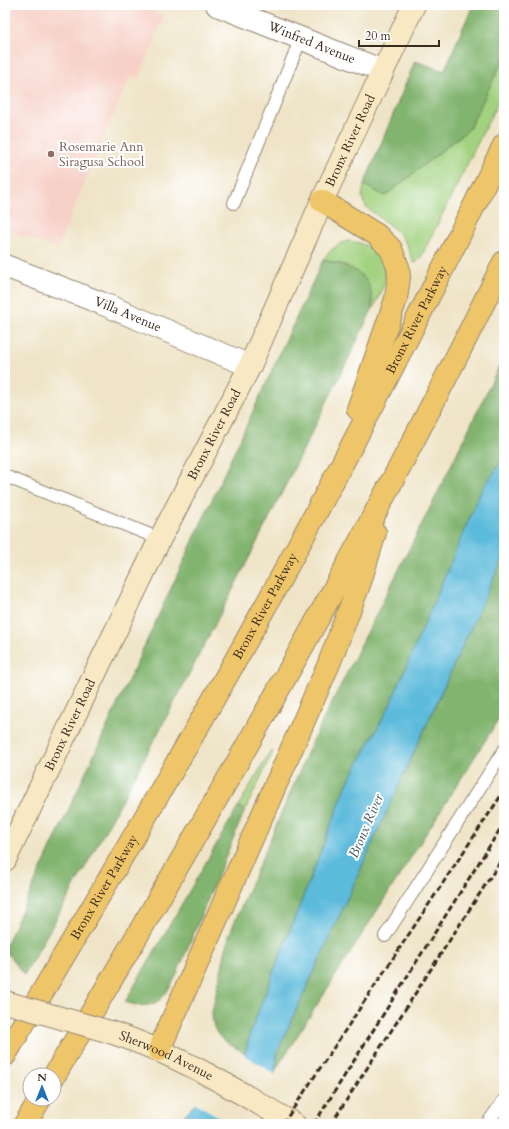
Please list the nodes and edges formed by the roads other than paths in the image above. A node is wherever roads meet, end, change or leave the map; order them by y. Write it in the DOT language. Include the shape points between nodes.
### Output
graph roads {
  1 [pos="217,5"];
  2 [pos="414,5"];
  3 [pos="301,38"];
  4 [pos="383,71"];
  5 [pos="504,145"];
  6 [pos="322,201"];
  7 [pos="234,203"];
  8 [pos="504,262"];
  9 [pos="5,266"];
  10 [pos="250,366"];
  11 [pos="5,476"];
  12 [pos="334,478"];
  13 [pos="390,484"];
  14 [pos="160,539"];
  15 [pos="504,750"];
  16 [pos="5,860"];
  17 [pos="385,936"];
  18 [pos="5,1002"];
  19 [pos="159,1050"];
  20 [pos="5,1055"];
  21 [pos="59,1067"];
  22 [pos="504,1100"];
  23 [pos="35,1107"];
  24 [pos="25,1124"];
  25 [pos="294,1124"];
  26 [pos="487,1124"];
  1 -- 3 [label="street, Winfred Avenue"];
  2 -- 4 [label="street, Bronx River Road"];
  3 -- 4 [label="street, Winfred Avenue"];
  3 -- 7 [label="lane"];
  4 -- 6 [label="street, Bronx River Road"];
  5 -- 12 [label="highway, Bronx River Parkway"];
  6 -- 10 [label="street, Bronx River Road"];
  6 -- 12 [label="highway" via="368,228 385,242 396,258 399,277 396,300"];
  8 -- 13 [label="highway"];
  9 -- 10 [label="street, Villa Avenue" via="101,303"];
  10 -- 14 [label="street, Bronx River Road"];
  11 -- 14 [label="lane"];
  12 -- 20 [label="highway, Bronx River Parkway" via="188,743"];
  13 -- 19 [label="highway" via="360,582 328,666"];
  13 -- 21 [label="highway" via="245,751"];
  14 -- 16 [label="street, Bronx River Road"];
  15 -- 17 [label="lane"];
  18 -- 19 [label="street, Sherwood Avenue, bridge" via="110,1032"];
  19 -- 25 [label="street, Sherwood Avenue" via="204,1072"];
  22 -- 26 [label="lane"];
  23 -- 24 [label="highway"];
}
